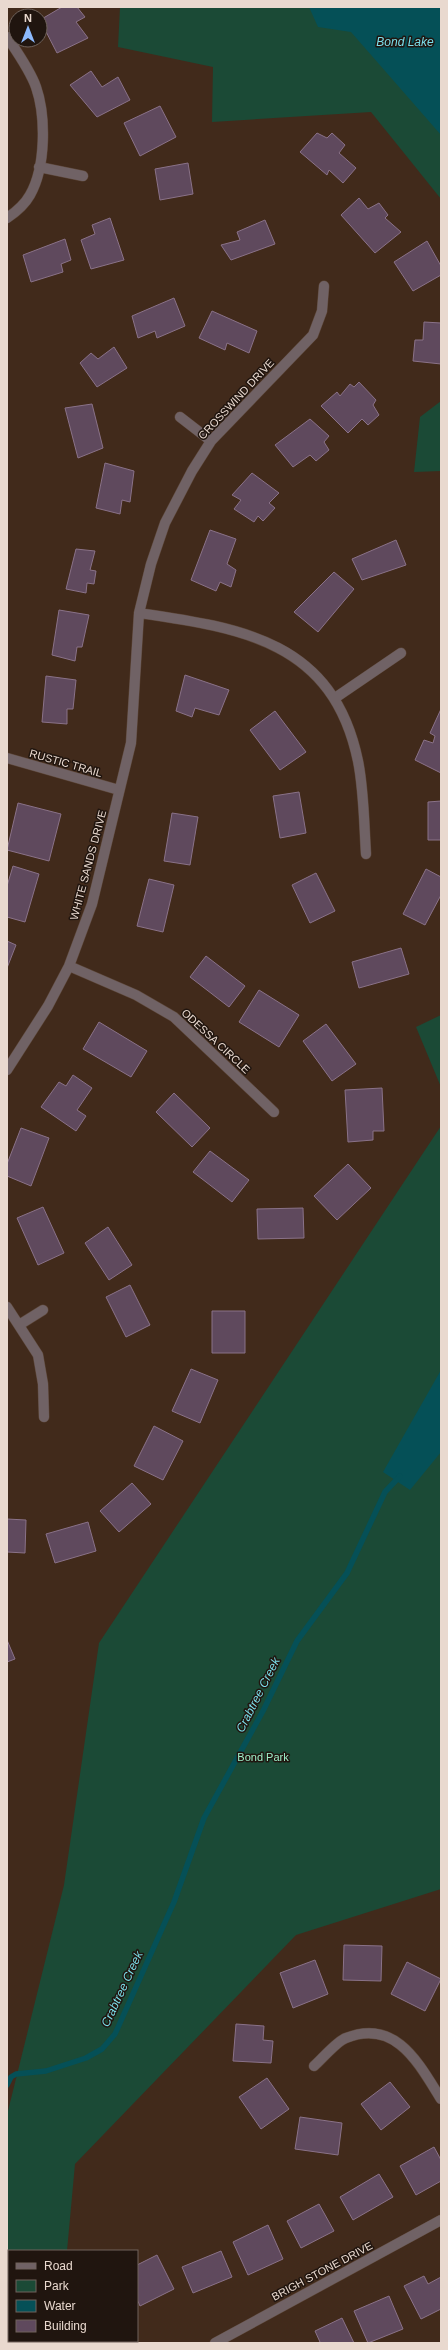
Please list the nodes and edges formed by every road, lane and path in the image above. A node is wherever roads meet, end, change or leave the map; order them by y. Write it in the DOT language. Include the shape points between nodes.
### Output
graph roads {
  1 [pos="7,37"];
  2 [pos="39,167"];
  3 [pos="83,176"];
  4 [pos="7,218"];
  5 [pos="324,286"];
  6 [pos="180,417"];
  7 [pos="211,441"];
  8 [pos="139,613"];
  9 [pos="401,653"];
  10 [pos="335,698"];
  11 [pos="7,758"];
  12 [pos="119,790"];
  13 [pos="366,854"];
  14 [pos="69,966"];
  15 [pos="7,1070"];
  16 [pos="274,1112"];
  17 [pos="7,1307"];
  18 [pos="43,1310"];
  19 [pos="19,1325"];
  20 [pos="44,1417"];
  21 [pos="314,2066"];
  22 [pos="441,2099"];
  23 [pos="441,2220"];
  24 [pos="215,2343"];
  1 -- 2 [label="street" via="36,86 44,135"];
  2 -- 3 [label="street"];
  2 -- 4 [label="street" via="31,194 18,210"];
  5 -- 7 [label="street, CROSSWIND DRIVE" via="322,311 313,335"];
  6 -- 7 [label="street"];
  7 -- 8 [label="street, CROSSWIND DRIVE" via="165,523 151,564"];
  8 -- 10 [label="street" via="197,622 257,637 299,662"];
  8 -- 12 [label="street, CROSSWIND DRIVE" via="131,743"];
  9 -- 10 [label="street"];
  10 -- 13 [label="street" via="349,729 358,760"];
  11 -- 12 [label="street, RUSTIC TRAIL"];
  12 -- 14 [label="street, WHITE SANDS DRIVE" via="92,904"];
  14 -- 15 [label="street, WHITE SANDS DRIVE" via="48,1006"];
  14 -- 16 [label="street, ODESSA CIRCLE" via="136,995 174,1017"];
  17 -- 19 [label="street"];
  18 -- 19 [label="street"];
  19 -- 20 [label="street" via="38,1355 43,1384"];
  21 -- 22 [label="street" via="345,2038 371,2033 381,2034 403,2045 415,2057"];
  23 -- 24 [label="street, BRIGH STONE DRIVE"];
}
